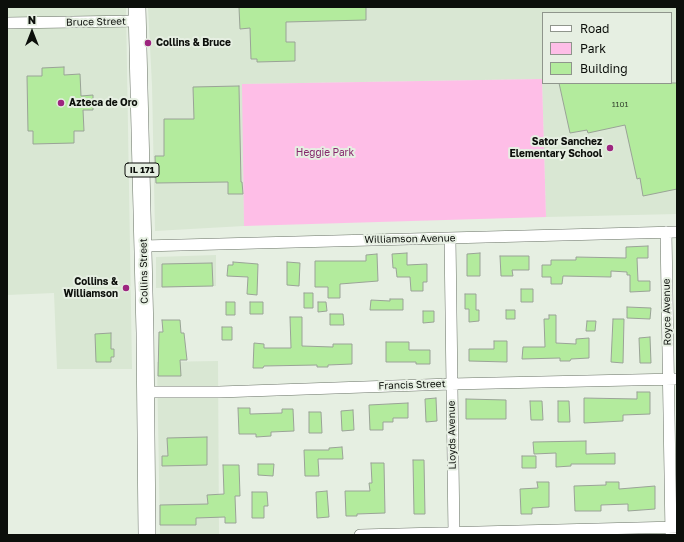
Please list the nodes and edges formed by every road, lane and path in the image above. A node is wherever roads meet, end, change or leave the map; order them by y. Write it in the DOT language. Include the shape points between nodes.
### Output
graph roads {
  1 [pos="137,14"];
  2 [pos="7,23"];
  3 [pos="666,232"];
  4 [pos="677,232"];
  5 [pos="450,238"];
  6 [pos="143,246"];
  7 [pos="673,379"];
  8 [pos="451,384"];
  9 [pos="146,392"];
  10 [pos="673,529"];
  11 [pos="454,533"];
  12 [pos="148,535"];
  13 [pos="360,535"];
  1 -- 2 [label="street, Bruce Street"];
  1 -- 6 [label="main road, Collins Street / IL 171"];
  3 -- 4 [label="street, Williamson Avenue"];
  3 -- 5 [label="street, Williamson Avenue"];
  3 -- 7 [label="street, Royce Avenue"];
  5 -- 6 [label="street, Williamson Avenue"];
  5 -- 8 [label="street, Lloyds Avenue"];
  6 -- 9 [label="main road, Collins Street / IL 171"];
  7 -- 8 [label="street, Francis Street"];
  7 -- 10 [label="street, Royce Avenue"];
  8 -- 9 [label="street, Francis Street"];
  8 -- 11 [label="street, Lloyds Avenue"];
  9 -- 12 [label="main road, Collins Street / IL 171"];
  10 -- 11 [label="street"];
  11 -- 13 [label="street"];
}
